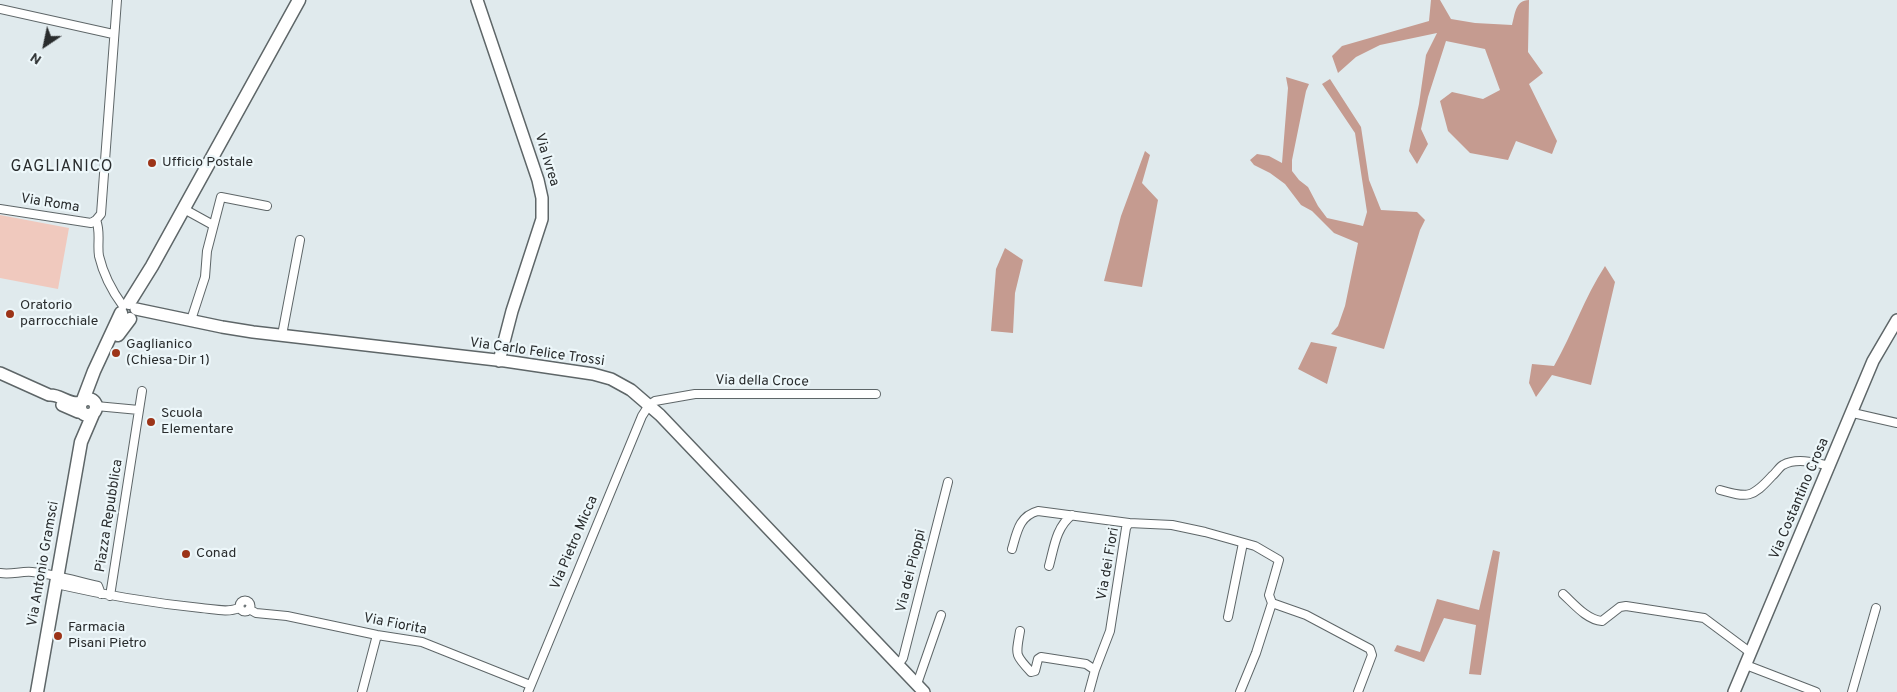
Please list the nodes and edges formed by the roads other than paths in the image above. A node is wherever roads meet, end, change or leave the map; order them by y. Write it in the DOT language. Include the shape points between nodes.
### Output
graph roads {
  1 [pos="117,0"];
  2 [pos="300,0"];
  3 [pos="477,0"];
  4 [pos="0,9"];
  5 [pos="113,34"];
  6 [pos="267,206"];
  7 [pos="0,209"];
  8 [pos="184,209"];
  9 [pos="96,220"];
  10 [pos="213,225"];
  11 [pos="300,240"];
  12 [pos="129,309"];
  13 [pos="191,320"];
  14 [pos="1897,320"];
  15 [pos="282,335"];
  16 [pos="499,361"];
  17 [pos="0,373"];
  18 [pos="142,391"];
  19 [pos="876,394"];
  20 [pos="649,404"];
  21 [pos="87,407"];
  22 [pos="139,410"];
  23 [pos="1853,413"];
  24 [pos="1897,423"];
  25 [pos="1830,466"];
  26 [pos="948,482"];
  27 [pos="1720,490"];
  28 [pos="1072,515"];
  29 [pos="1129,523"];
  30 [pos="1243,543"];
  31 [pos="1012,549"];
  32 [pos="1049,566"];
  33 [pos="0,573"];
  34 [pos="57,580"];
  35 [pos="1563,594"];
  36 [pos="110,596"];
  37 [pos="1272,602"];
  38 [pos="1876,608"];
  39 [pos="940,615"];
  40 [pos="1228,617"];
  41 [pos="1020,631"];
  42 [pos="377,635"];
  43 [pos="1751,652"];
  44 [pos="898,665"];
  45 [pos="1746,665"];
  46 [pos="1095,670"];
  47 [pos="920,688"];
  48 [pos="529,689"];
  49 [pos="37,692"];
  50 [pos="362,692"];
  51 [pos="1089,692"];
  52 [pos="1240,692"];
  53 [pos="1358,692"];
  54 [pos="1734,692"];
  55 [pos="1813,692"];
  56 [pos="1852,692"];
  1 -- 5 [label="street"];
  2 -- 8 [label="main road, Via Antonio Gramsci"];
  3 -- 16 [label="street, Via Ivrea" via="542,198 542,219"];
  4 -- 5 [label="street"];
  5 -- 9 [label="street" via="101,214"];
  6 -- 10 [label="street" via="221,196"];
  7 -- 9 [label="street, Via Roma" via="91,222"];
  8 -- 10 [label="street"];
  8 -- 12 [label="main road, Via Antonio Gramsci"];
  9 -- 12 [label="street" via="99,255 113,292"];
  10 -- 13 [label="street" via="205,277"];
  11 -- 15 [label="street"];
  12 -- 13 [label="street, Via Carlo Felice Trossi"];
  12 -- 21 [label="main road, Via Antonio Gramsci" via="94,371"];
  13 -- 15 [label="street, Via Carlo Felice Trossi"];
  14 -- 23 [label="street, Via Costantino Crosa" via="1874,361"];
  15 -- 16 [label="street, Via Carlo Felice Trossi"];
  16 -- 20 [label="street, Via Carlo Felice Trossi" via="611,379"];
  17 -- 21 [label="street" via="78,412"];
  18 -- 22 [label="street, Piazza Repubblica"];
  19 -- 20 [label="street, Via della Croce" via="695,394"];
  20 -- 44 [label="street, Via Carlo Felice Trossi"];
  20 -- 48 [label="street, Via Pietro Micca"];
  21 -- 22 [label="street"];
  21 -- 34 [label="main road, Via Antonio Gramsci"];
  22 -- 36 [label="street, Piazza Repubblica"];
  23 -- 24 [label="street"];
  23 -- 25 [label="street, Via Costantino Crosa"];
  25 -- 27 [label="street" via="1792,462 1783,465 1751,494 1743,496"];
  25 -- 43 [label="street, Via Costantino Crosa"];
  26 -- 44 [label="street, Via dei Pioppi" via="903,658"];
  28 -- 29 [label="street"];
  28 -- 31 [label="street" via="1038,511 1028,514 1021,520"];
  28 -- 32 [label="street" via="1061,526"];
  29 -- 30 [label="street, Via dei Fiori" via="1172,525"];
  29 -- 46 [label="street, Via dei Fiori" via="1110,631"];
  30 -- 37 [label="street, Via dei Fiori" via="1279,560 1269,595"];
  30 -- 40 [label="street"];
  33 -- 34 [label="street" via="29,572"];
  34 -- 36 [label="street"];
  34 -- 49 [label="main road, Via Antonio Gramsci"];
  35 -- 43 [label="street" via="1597,621 1626,606 1704,618"];
  36 -- 42 [label="street, Via Fiorita" via="224,610 239,608 245,600 250,603 249,609 256,613 288,616"];
  37 -- 52 [label="street"];
  37 -- 53 [label="street" via="1306,615 1370,648 1372,655"];
  38 -- 56 [label="street"];
  39 -- 47 [label="street"];
  41 -- 46 [label="street" via="1016,654 1031,672 1036,671 1041,657 1086,664"];
  42 -- 48 [label="street, Via Fiorita" via="429,644"];
  42 -- 50 [label="street"];
  43 -- 45 [label="street, Via Costantino Crosa"];
  44 -- 47 [label="street, Via Carlo Felice Trossi"];
  45 -- 54 [label="street, Via Costantino Crosa"];
  45 -- 55 [label="street"];
  46 -- 51 [label="street, Via dei Fiori"];
}
